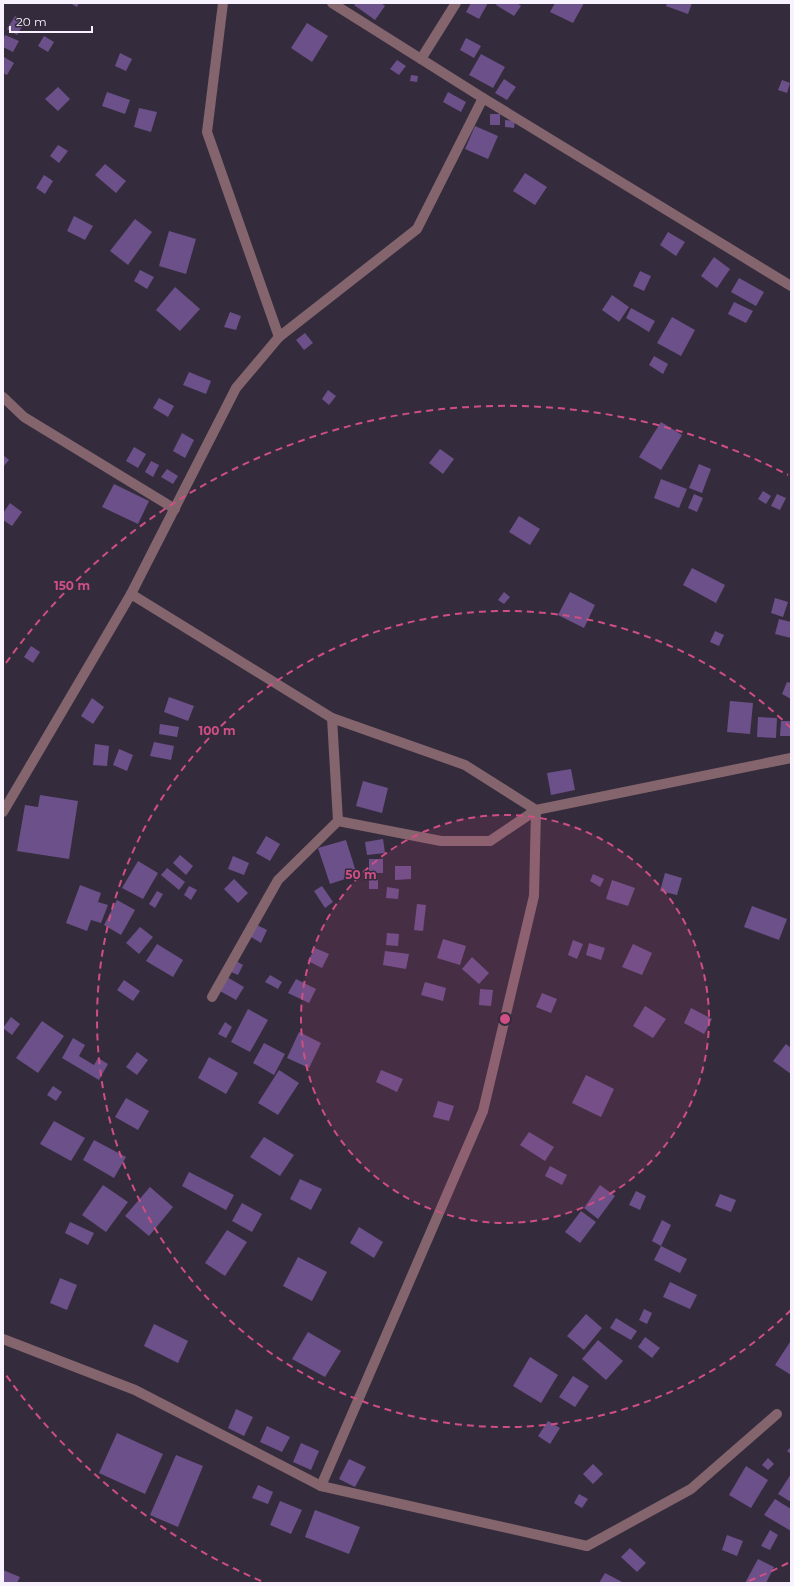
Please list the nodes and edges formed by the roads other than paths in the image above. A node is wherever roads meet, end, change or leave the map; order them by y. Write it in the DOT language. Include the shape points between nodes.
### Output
graph roads {
  1 [pos="223,3"];
  2 [pos="332,3"];
  3 [pos="456,3"];
  4 [pos="421,59"];
  5 [pos="483,98"];
  6 [pos="791,286"];
  7 [pos="279,337"];
  8 [pos="3,397"];
  9 [pos="175,509"];
  10 [pos="131,594"];
  11 [pos="332,718"];
  12 [pos="791,758"];
  13 [pos="536,810"];
  14 [pos="3,812"];
  15 [pos="338,821"];
  16 [pos="212,997"];
  17 [pos="3,1338"];
  18 [pos="777,1414"];
  19 [pos="321,1486"];
  1 -- 7 [label="street" via="207,132"];
  2 -- 4 [label="street"];
  3 -- 4 [label="street"];
  4 -- 5 [label="street"];
  5 -- 6 [label="street"];
  5 -- 7 [label="street" via="417,229"];
  7 -- 9 [label="street" via="236,388"];
  8 -- 9 [label="street" via="24,417"];
  9 -- 10 [label="street"];
  10 -- 11 [label="street"];
  10 -- 14 [label="street"];
  11 -- 13 [label="street" via="465,766"];
  11 -- 15 [label="street"];
  12 -- 13 [label="street"];
  13 -- 15 [label="street" via="490,841 442,841"];
  13 -- 19 [label="street" via="534,896 484,1111"];
  15 -- 16 [label="street" via="278,880"];
  17 -- 19 [label="street" via="135,1390"];
  18 -- 19 [label="street" via="691,1489 587,1546"];
}
